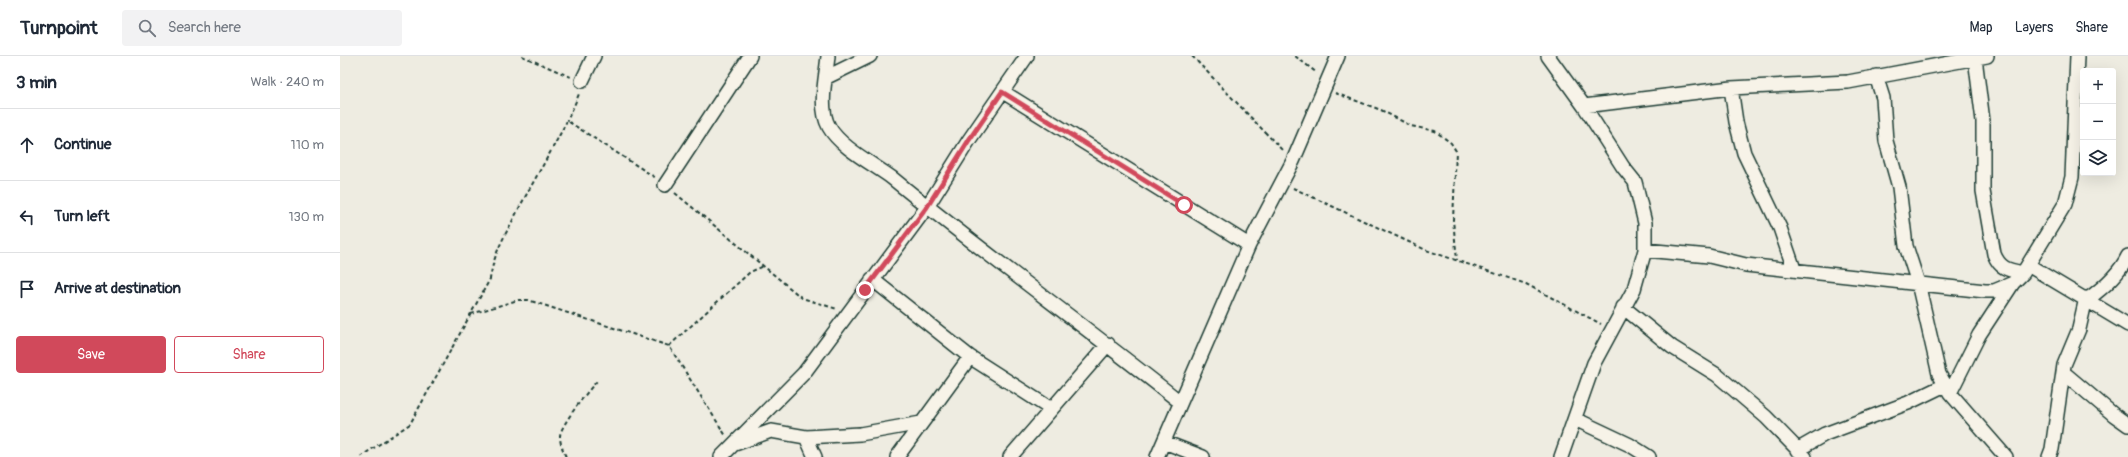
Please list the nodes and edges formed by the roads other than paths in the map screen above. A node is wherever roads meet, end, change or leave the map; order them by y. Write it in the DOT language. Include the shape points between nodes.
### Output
graph roads {
  1 [pos="594,56"];
  2 [pos="750,56"];
  3 [pos="828,56"];
  4 [pos="870,56"];
  5 [pos="1027,56"];
  6 [pos="1338,56"];
  7 [pos="1548,56"];
  8 [pos="2077,56"];
  9 [pos="1981,57"];
  10 [pos="1876,76"];
  11 [pos="827,77"];
  12 [pos="582,81"];
  13 [pos="1731,88"];
  14 [pos="1002,92"];
  15 [pos="1584,106"];
  16 [pos="666,184"];
  17 [pos="927,207"];
  18 [pos="1249,245"];
  19 [pos="1645,250"];
  20 [pos="2128,256"];
  21 [pos="1794,269"];
  22 [pos="2026,269"];
  23 [pos="872,279"];
  24 [pos="1918,283"];
  25 [pos="2013,283"];
  26 [pos="2087,299"];
  27 [pos="1623,307"];
  28 [pos="2128,324"];
  29 [pos="1108,344"];
  30 [pos="970,357"];
  31 [pos="2063,372"];
  32 [pos="1947,389"];
  33 [pos="1180,402"];
  34 [pos="1051,409"];
  35 [pos="1575,419"];
  36 [pos="922,422"];
  37 [pos="2128,425"];
  38 [pos="806,437"];
  39 [pos="1164,442"];
  40 [pos="732,445"];
  41 [pos="1801,453"];
  42 [pos="721,457"];
  43 [pos="815,457"];
  44 [pos="897,457"];
  45 [pos="1010,457"];
  46 [pos="1157,457"];
  47 [pos="1203,457"];
  48 [pos="1561,457"];
  49 [pos="1649,457"];
  50 [pos="2006,457"];
  51 [pos="2049,457"];
  1 -- 12 [label="street"];
  2 -- 16 [label="street"];
  3 -- 11 [label="street"];
  4 -- 11 [label="street"];
  5 -- 14 [label="street"];
  6 -- 18 [label="street" via="1293,161"];
  7 -- 15 [label="street"];
  8 -- 22 [label="street" via="2072,177 2064,204"];
  9 -- 10 [label="street"];
  9 -- 22 [label="street" via="1983,191 1994,254 1998,264 2009,270"];
  10 -- 13 [label="street" via="1848,82"];
  10 -- 24 [label="street" via="1883,98 1886,141 1899,187 1906,246"];
  11 -- 17 [label="street" via="823,114 830,128 846,146 876,166"];
  13 -- 15 [label="street"];
  13 -- 21 [label="street" via="1744,153 1780,228"];
  14 -- 17 [label="street"];
  14 -- 18 [label="street"];
  15 -- 19 [label="street" via="1623,168 1635,182 1645,222"];
  17 -- 23 [label="street"];
  17 -- 29 [label="street"];
  18 -- 33 [label="street"];
  19 -- 21 [label="street" via="1709,256 1746,265"];
  19 -- 27 [label="street" via="1634,289"];
  20 -- 26 [label="street" via="2103,288"];
  21 -- 24 [label="street"];
  22 -- 25 [label="street"];
  22 -- 26 [label="street"];
  23 -- 30 [label="street"];
  23 -- 40 [label="street" via="850,313 804,373"];
  24 -- 25 [label="street" via="1994,291"];
  24 -- 32 [label="street" via="1939,374"];
  25 -- 32 [label="street"];
  26 -- 28 [label="street"];
  26 -- 31 [label="street"];
  27 -- 35 [label="street" via="1594,363"];
  27 -- 41 [label="street" via="1672,347 1717,375 1766,417"];
  29 -- 33 [label="street"];
  29 -- 34 [label="street"];
  30 -- 34 [label="street"];
  30 -- 36 [label="street"];
  31 -- 37 [label="street"];
  31 -- 51 [label="street"];
  32 -- 41 [label="street" via="1825,434"];
  32 -- 50 [label="street"];
  33 -- 39 [label="street"];
  34 -- 45 [label="street"];
  35 -- 48 [label="street"];
  35 -- 49 [label="street"];
  36 -- 38 [label="street" via="860,434"];
  36 -- 44 [label="street"];
  38 -- 40 [label="street" via="771,431"];
  38 -- 43 [label="street"];
  39 -- 46 [label="street"];
  39 -- 47 [label="street"];
  40 -- 42 [label="street"];
}
